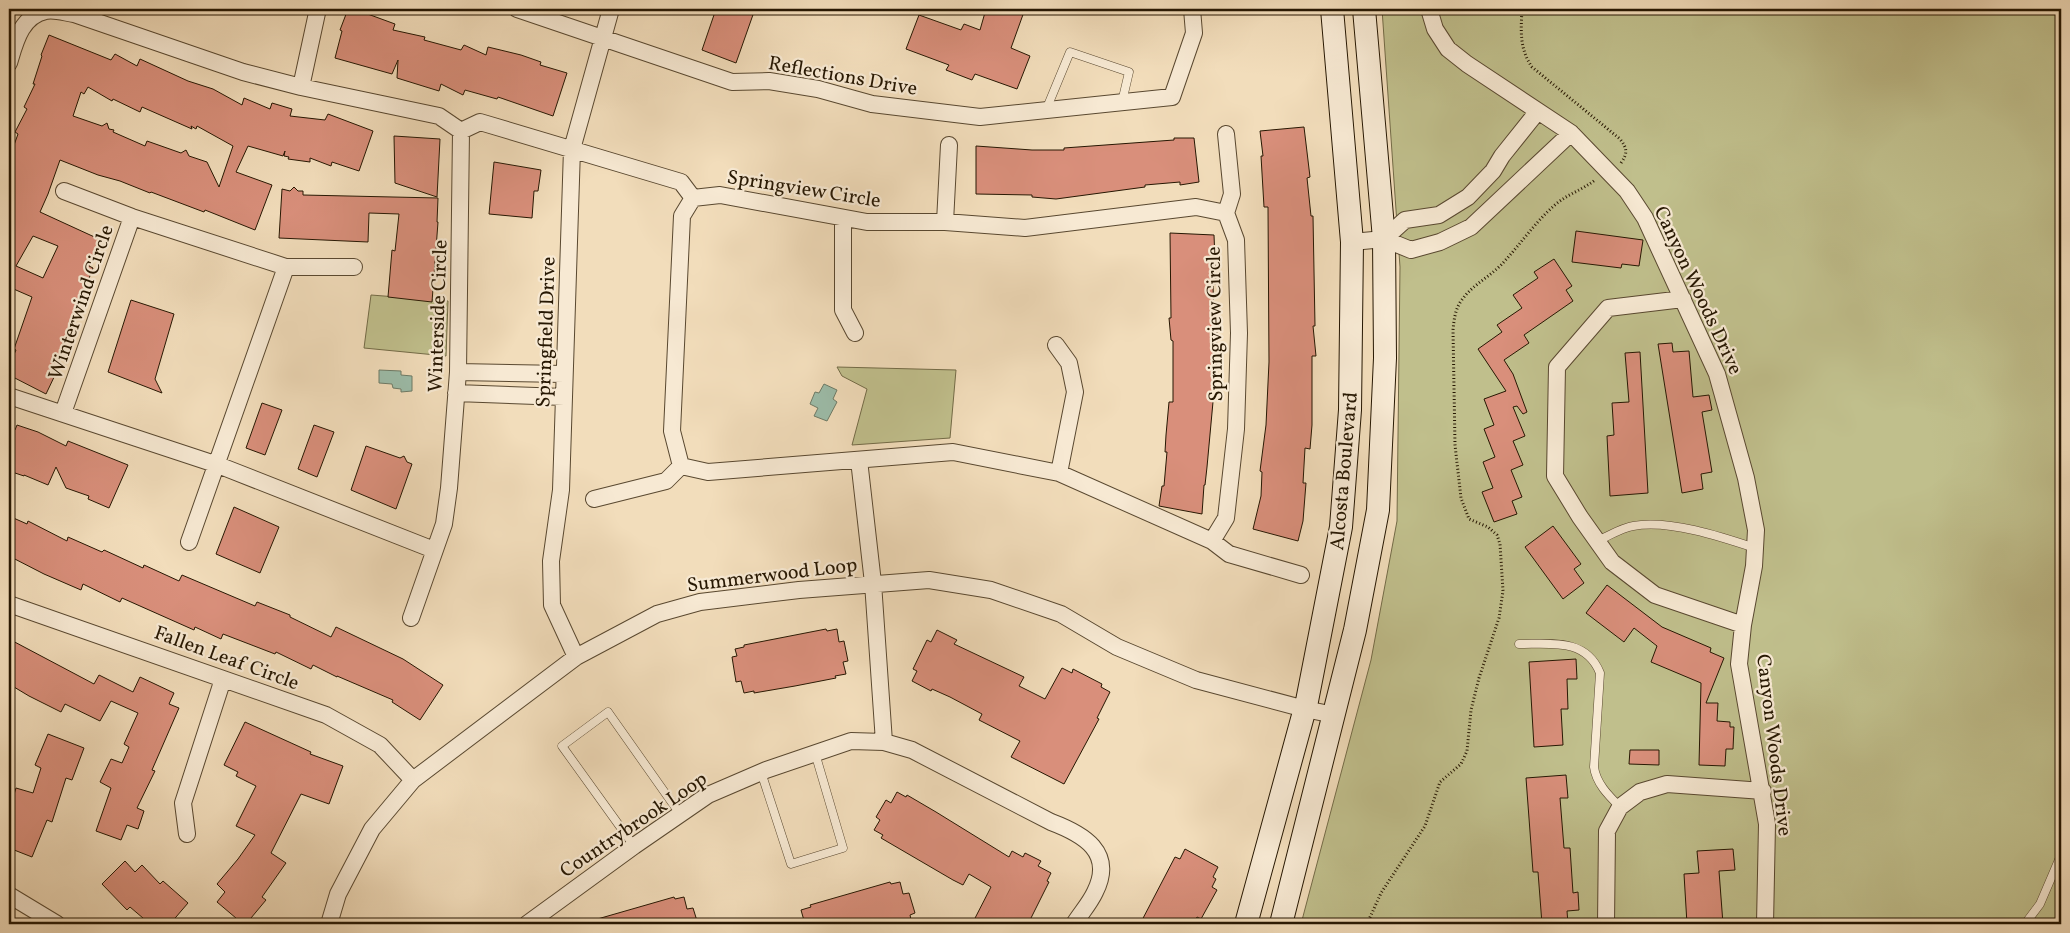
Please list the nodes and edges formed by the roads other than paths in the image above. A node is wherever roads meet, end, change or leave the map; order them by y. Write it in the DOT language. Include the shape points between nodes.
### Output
graph roads {
  1 [pos="517,9"];
  2 [pos="611,9"];
  3 [pos="1192,9"];
  4 [pos="1332,9"];
  5 [pos="1364,9"];
  6 [pos="1429,9"];
  7 [pos="316,13"];
  8 [pos="602,36"];
  9 [pos="9,64"];
  10 [pos="301,87"];
  11 [pos="1122,102"];
  12 [pos="1046,110"];
  13 [pos="1538,111"];
  14 [pos="461,131"];
  15 [pos="1571,133"];
  16 [pos="1226,134"];
  17 [pos="949,145"];
  18 [pos="572,149"];
  19 [pos="64,191"];
  20 [pos="694,198"];
  21 [pos="1226,214"];
  22 [pos="132,217"];
  23 [pos="843,218"];
  24 [pos="945,222"];
  25 [pos="1384,239"];
  26 [pos="1352,242"];
  27 [pos="286,267"];
  28 [pos="354,267"];
  29 [pos="1683,299"];
  30 [pos="855,333"];
  31 [pos="1056,345"];
  32 [pos="458,372"];
  33 [pos="564,374"];
  34 [pos="456,394"];
  35 [pos="9,396"];
  36 [pos="564,397"];
  37 [pos="63,413"];
  38 [pos="859,460"];
  39 [pos="218,465"];
  40 [pos="681,466"];
  41 [pos="1060,473"];
  42 [pos="594,500"];
  43 [pos="1212,541"];
  44 [pos="1598,541"];
  45 [pos="189,542"];
  46 [pos="1755,548"];
  47 [pos="434,550"];
  48 [pos="1302,575"];
  49 [pos="872,583"];
  50 [pos="9,604"];
  51 [pos="411,618"];
  52 [pos="1743,625"];
  53 [pos="1519,644"];
  54 [pos="576,657"];
  55 [pos="223,679"];
  56 [pos="1305,709"];
  57 [pos="1334,715"];
  58 [pos="884,742"];
  59 [pos="815,753"];
  60 [pos="761,772"];
  61 [pos="413,780"];
  62 [pos="1763,791"];
  63 [pos="1620,807"];
  64 [pos="680,814"];
  65 [pos="187,834"];
  66 [pos="634,846"];
  67 [pos="2061,855"];
  68 [pos="9,895"];
  69 [pos="57,924"];
  70 [pos="329,924"];
  71 [pos="527,924"];
  72 [pos="1074,924"];
  73 [pos="1246,924"];
  74 [pos="1281,924"];
  75 [pos="1606,924"];
  76 [pos="1765,924"];
  77 [pos="2025,924"];
  1 -- 8 [label="street, Reflections Drive"];
  2 -- 8 [label="street, Springfield Drive"];
  3 -- 11 [label="street, Reflections Drive" via="1194,33 1172,96"];
  4 -- 26 [label="main road, Alcosta Boulevard"];
  5 -- 25 [label="main road, Alcosta Boulevard"];
  6 -- 13 [label="street, Canyon Woods Drive" via="1435,29 1448,49"];
  7 -- 10 [label="street"];
  8 -- 12 [label="street, Reflections Drive" via="732,82 768,81 818,89 872,104 980,117"];
  8 -- 18 [label="street, Springfield Drive"];
  9 -- 10 [label="street" via="18,33 31,18 46,10 74,14 243,72"];
  10 -- 14 [label="street" via="439,116"];
  11 -- 12 [label="street, Reflections Drive"];
  11 -- 12 [label="lane" via="1129,72 1070,52"];
  13 -- 15 [label="street, Canyon Woods Drive"];
  13 -- 25 [label="street" via="1493,171 1468,198 1439,215 1405,220"];
  14 -- 18 [label="street" via="480,122"];
  14 -- 32 [label="street, Winterside Circle"];
  15 -- 25 [label="street" via="1471,227 1440,242 1411,250"];
  15 -- 29 [label="street, Canyon Woods Drive" via="1627,192 1644,218"];
  16 -- 21 [label="street" via="1232,194"];
  17 -- 24 [label="street"];
  18 -- 20 [label="street" via="681,182"];
  18 -- 33 [label="street, Springfield Drive"];
  19 -- 22 [label="street"];
  20 -- 23 [label="street, Springview Circle" via="720,195"];
  20 -- 40 [label="street" via="682,216 672,431"];
  21 -- 24 [label="street, Springview Circle" via="1196,207 1024,228"];
  21 -- 43 [label="street, Springview Circle" via="1236,240 1239,333 1236,429 1226,518"];
  22 -- 27 [label="street, Winterwind Circle"];
  22 -- 37 [label="street, Winterwind Circle"];
  23 -- 24 [label="street, Springview Circle" via="867,222"];
  23 -- 30 [label="street" via="843,310"];
  25 -- 26 [label="street"];
  25 -- 57 [label="main road, Alcosta Boulevard" via="1385,358 1378,510 1355,630"];
  26 -- 56 [label="main road, Alcosta Boulevard" via="1350,410 1341,527"];
  27 -- 28 [label="street, Winterwind Circle"];
  27 -- 39 [label="street"];
  29 -- 44 [label="street" via="1608,308 1557,367 1555,476"];
  29 -- 46 [label="street, Canyon Woods Drive" via="1717,374 1746,478 1756,530"];
  31 -- 41 [label="street" via="1069,363 1075,392"];
  32 -- 33 [label="street"];
  32 -- 34 [label="street, Winterside Circle"];
  33 -- 36 [label="street, Springfield Drive"];
  34 -- 36 [label="street"];
  34 -- 47 [label="street, Winterside Circle" via="444,524"];
  35 -- 37 [label="street"];
  36 -- 54 [label="street, Springfield Drive" via="561,490 551,561 552,605"];
  37 -- 39 [label="street"];
  38 -- 40 [label="street" via="708,472"];
  38 -- 41 [label="street" via="953,452"];
  38 -- 49 [label="street"];
  39 -- 45 [label="street"];
  39 -- 47 [label="street"];
  40 -- 42 [label="street" via="666,481"];
  41 -- 43 [label="street"];
  43 -- 48 [label="street" via="1229,554"];
  44 -- 46 [label="lane" via="1633,526 1670,525"];
  44 -- 52 [label="street" via="1612,562 1655,594"];
  46 -- 52 [label="street, Canyon Woods Drive"];
  47 -- 51 [label="street, Winterside Circle"];
  49 -- 54 [label="street, Summerwood Loop" via="700,602 657,614"];
  49 -- 56 [label="street, Summerwood Loop" via="929,580 991,590 1061,614 1118,647 1196,680"];
  49 -- 58 [label="street"];
  50 -- 55 [label="street, Fallen Leaf Circle"];
  52 -- 62 [label="street, Canyon Woods Drive" via="1739,664"];
  53 -- 63 [label="lane" via="1560,644 1590,654 1596,663 1600,673 1595,776"];
  54 -- 61 [label="street, Summerwood Loop"];
  55 -- 61 [label="street, Fallen Leaf Circle" via="326,714 380,745"];
  55 -- 65 [label="street" via="183,803"];
  56 -- 57 [label="street, Summerwood Loop"];
  56 -- 73 [label="main road, Alcosta Boulevard"];
  57 -- 74 [label="main road, Alcosta Boulevard"];
  58 -- 59 [label="street, Countrybrook Loop" via="851,741"];
  58 -- 72 [label="street, Countrybrook Loop" via="912,750 1067,828 1092,844 1098,853 1099,880"];
  59 -- 60 [label="street, Countrybrook Loop"];
  59 -- 60 [label="lane" via="843,848 791,864"];
  60 -- 64 [label="street, Countrybrook Loop" via="708,795"];
  61 -- 70 [label="street, Summerwood Loop" via="372,830 338,894"];
  62 -- 63 [label="street" via="1667,784 1640,792"];
  62 -- 76 [label="street, Canyon Woods Drive" via="1767,824"];
  63 -- 75 [label="street" via="1607,831"];
  64 -- 66 [label="street, Countrybrook Loop"];
  64 -- 66 [label="lane" via="608,712 562,746"];
  66 -- 71 [label="street, Countrybrook Loop"];
  67 -- 77 [label="lane" via="2040,904"];
  68 -- 69 [label="street"];
}
